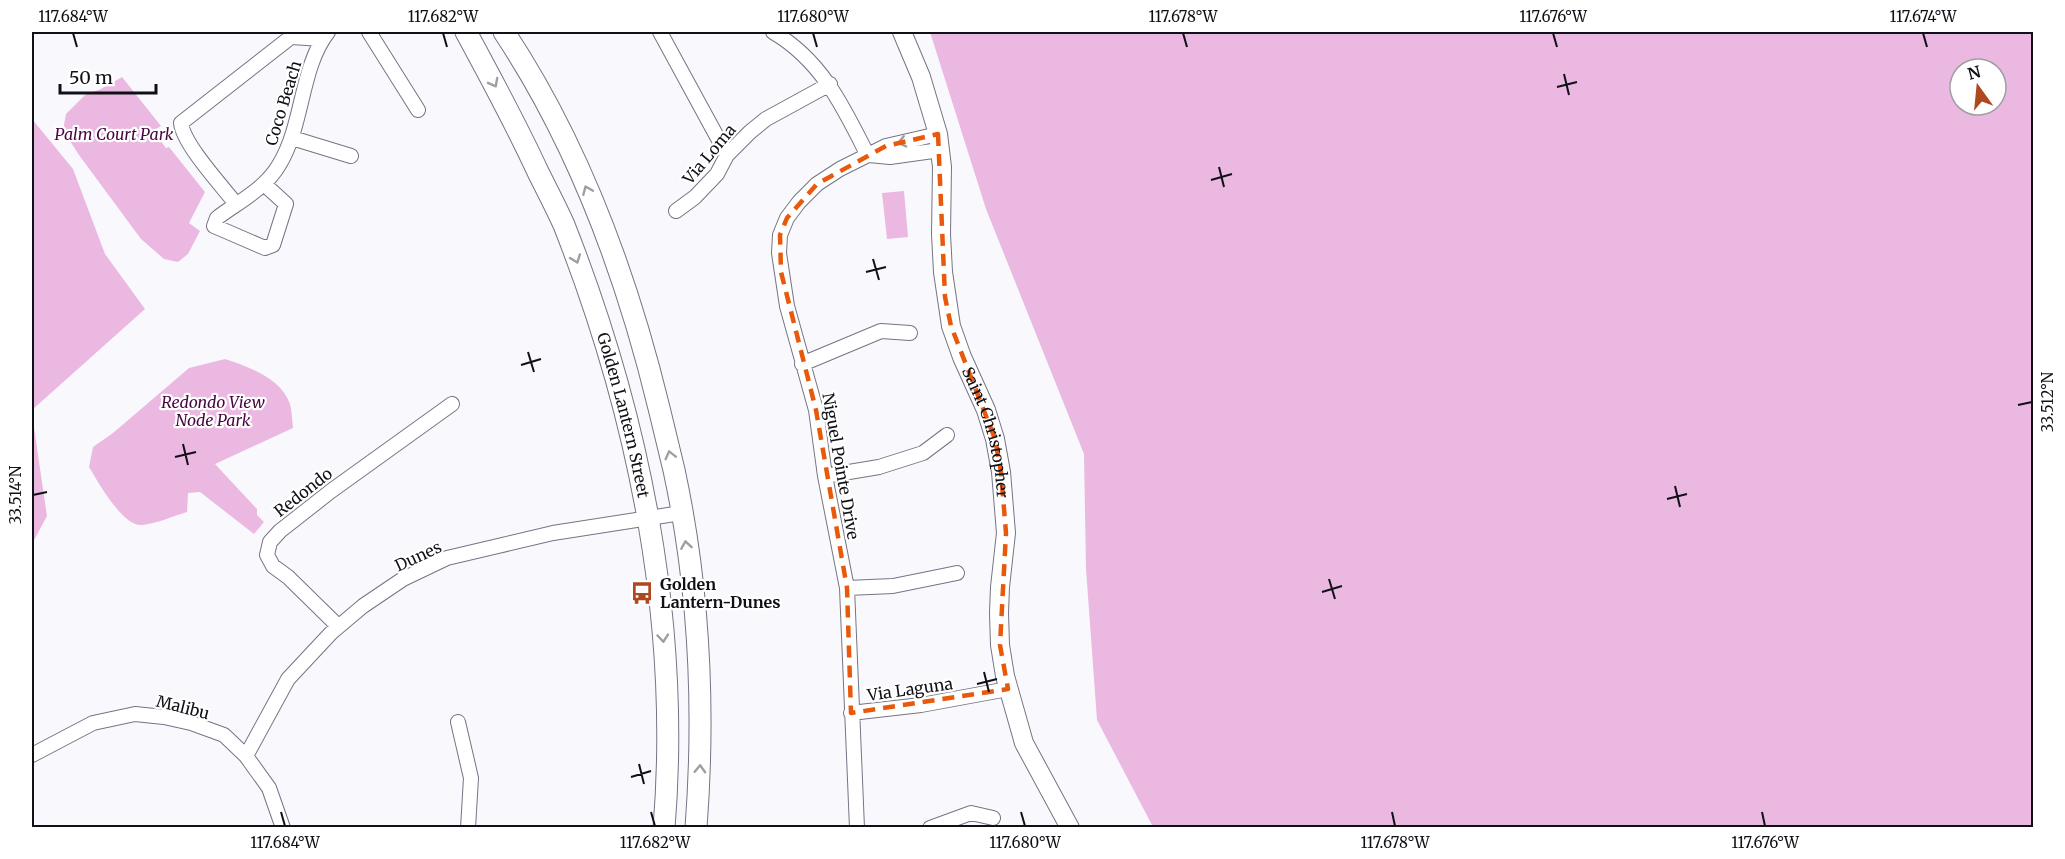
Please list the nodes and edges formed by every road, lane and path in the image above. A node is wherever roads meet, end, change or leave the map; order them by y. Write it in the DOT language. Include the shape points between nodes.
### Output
graph roads {
  1 [pos="369,32"];
  2 [pos="466,32"];
  3 [pos="504,32"];
  4 [pos="660,32"];
  5 [pos="773,32"];
  6 [pos="902,32"];
  7 [pos="326,35"];
  8 [pos="830,84"];
  9 [pos="418,110"];
  10 [pos="292,138"];
  11 [pos="939,142"];
  12 [pos="867,154"];
  13 [pos="727,155"];
  14 [pos="351,156"];
  15 [pos="264,184"];
  16 [pos="236,204"];
  17 [pos="676,210"];
  18 [pos="910,333"];
  19 [pos="802,364"];
  20 [pos="452,404"];
  21 [pos="947,435"];
  22 [pos="825,476"];
  23 [pos="681,513"];
  24 [pos="648,517"];
  25 [pos="957,573"];
  26 [pos="847,588"];
  27 [pos="338,627"];
  28 [pos="1008,689"];
  29 [pos="851,713"];
  30 [pos="458,722"];
  31 [pos="32,755"];
  32 [pos="246,756"];
  33 [pos="993,818"];
  34 [pos="860,826"];
  35 [pos="283,828"];
  36 [pos="468,828"];
  37 [pos="664,828"];
  38 [pos="696,828"];
  39 [pos="930,828"];
  40 [pos="1070,828"];
  1 -- 9 [label="street"];
  2 -- 24 [label="main road, Golden Lantern Street, one-way" via="566,233 604,338"];
  23 -- 3 [label="main road, one-way" via="646,357 612,250 566,139"];
  4 -- 13 [label="street"];
  5 -- 8 [label="street" via="792,43"];
  6 -- 11 [label="street, Saint Christopher" via="921,77"];
  7 -- 10 [label="street, Coco Beach" via="314,58"];
  7 -- 16 [label="street" via="291,37 181,123 189,143"];
  8 -- 12 [label="street"];
  8 -- 13 [label="street, Via Loma" via="766,119"];
  10 -- 14 [label="street"];
  10 -- 15 [label="street, Coco Beach"];
  11 -- 12 [label="street" via="890,157"];
  11 -- 28 [label="street, Saint Christopher" via="945,297 962,357 986,410 1001,472 1006,533 1000,587 1000,645"];
  12 -- 19 [label="street, Niguel Pointe Drive" via="817,184 787,218 780,234 781,273"];
  13 -- 17 [label="street, Via Loma" via="717,174"];
  15 -- 16 [label="street, Coco Beach"];
  15 -- 16 [label="street, Coco Beach" via="286,204 269,248 214,226 217,218"];
  18 -- 19 [label="street" via="881,331"];
  19 -- 22 [label="street, Niguel Pointe Drive" via="816,410"];
  20 -- 27 [label="street, Redondo" via="331,491 270,542 267,555 273,566"];
  21 -- 22 [label="street" via="923,453 879,467"];
  22 -- 26 [label="street, Niguel Pointe Drive"];
  23 -- 24 [label="street, Dunes"];
  38 -- 23 [label="main road, one-way" via="699,679 691,574"];
  24 -- 27 [label="street, Dunes" via="553,533 447,558 403,579"];
  24 -- 37 [label="main road, Golden Lantern Street, one-way" via="664,640 668,730"];
  25 -- 26 [label="street" via="893,586"];
  26 -- 29 [label="street, Niguel Pointe Drive"];
  27 -- 32 [label="street, Dunes" via="288,679"];
  28 -- 29 [label="street, Via Laguna"];
  28 -- 40 [label="street, Saint Christopher" via="1024,743"];
  29 -- 34 [label="street, Niguel Pointe Drive"];
  30 -- 36 [label="street" via="471,778"];
  31 -- 32 [label="street, Malibu" via="93,723 135,714 191,723 224,735"];
  32 -- 35 [label="street, Malibu" via="269,788"];
  33 -- 39 [label="street" via="971,813"];
}
